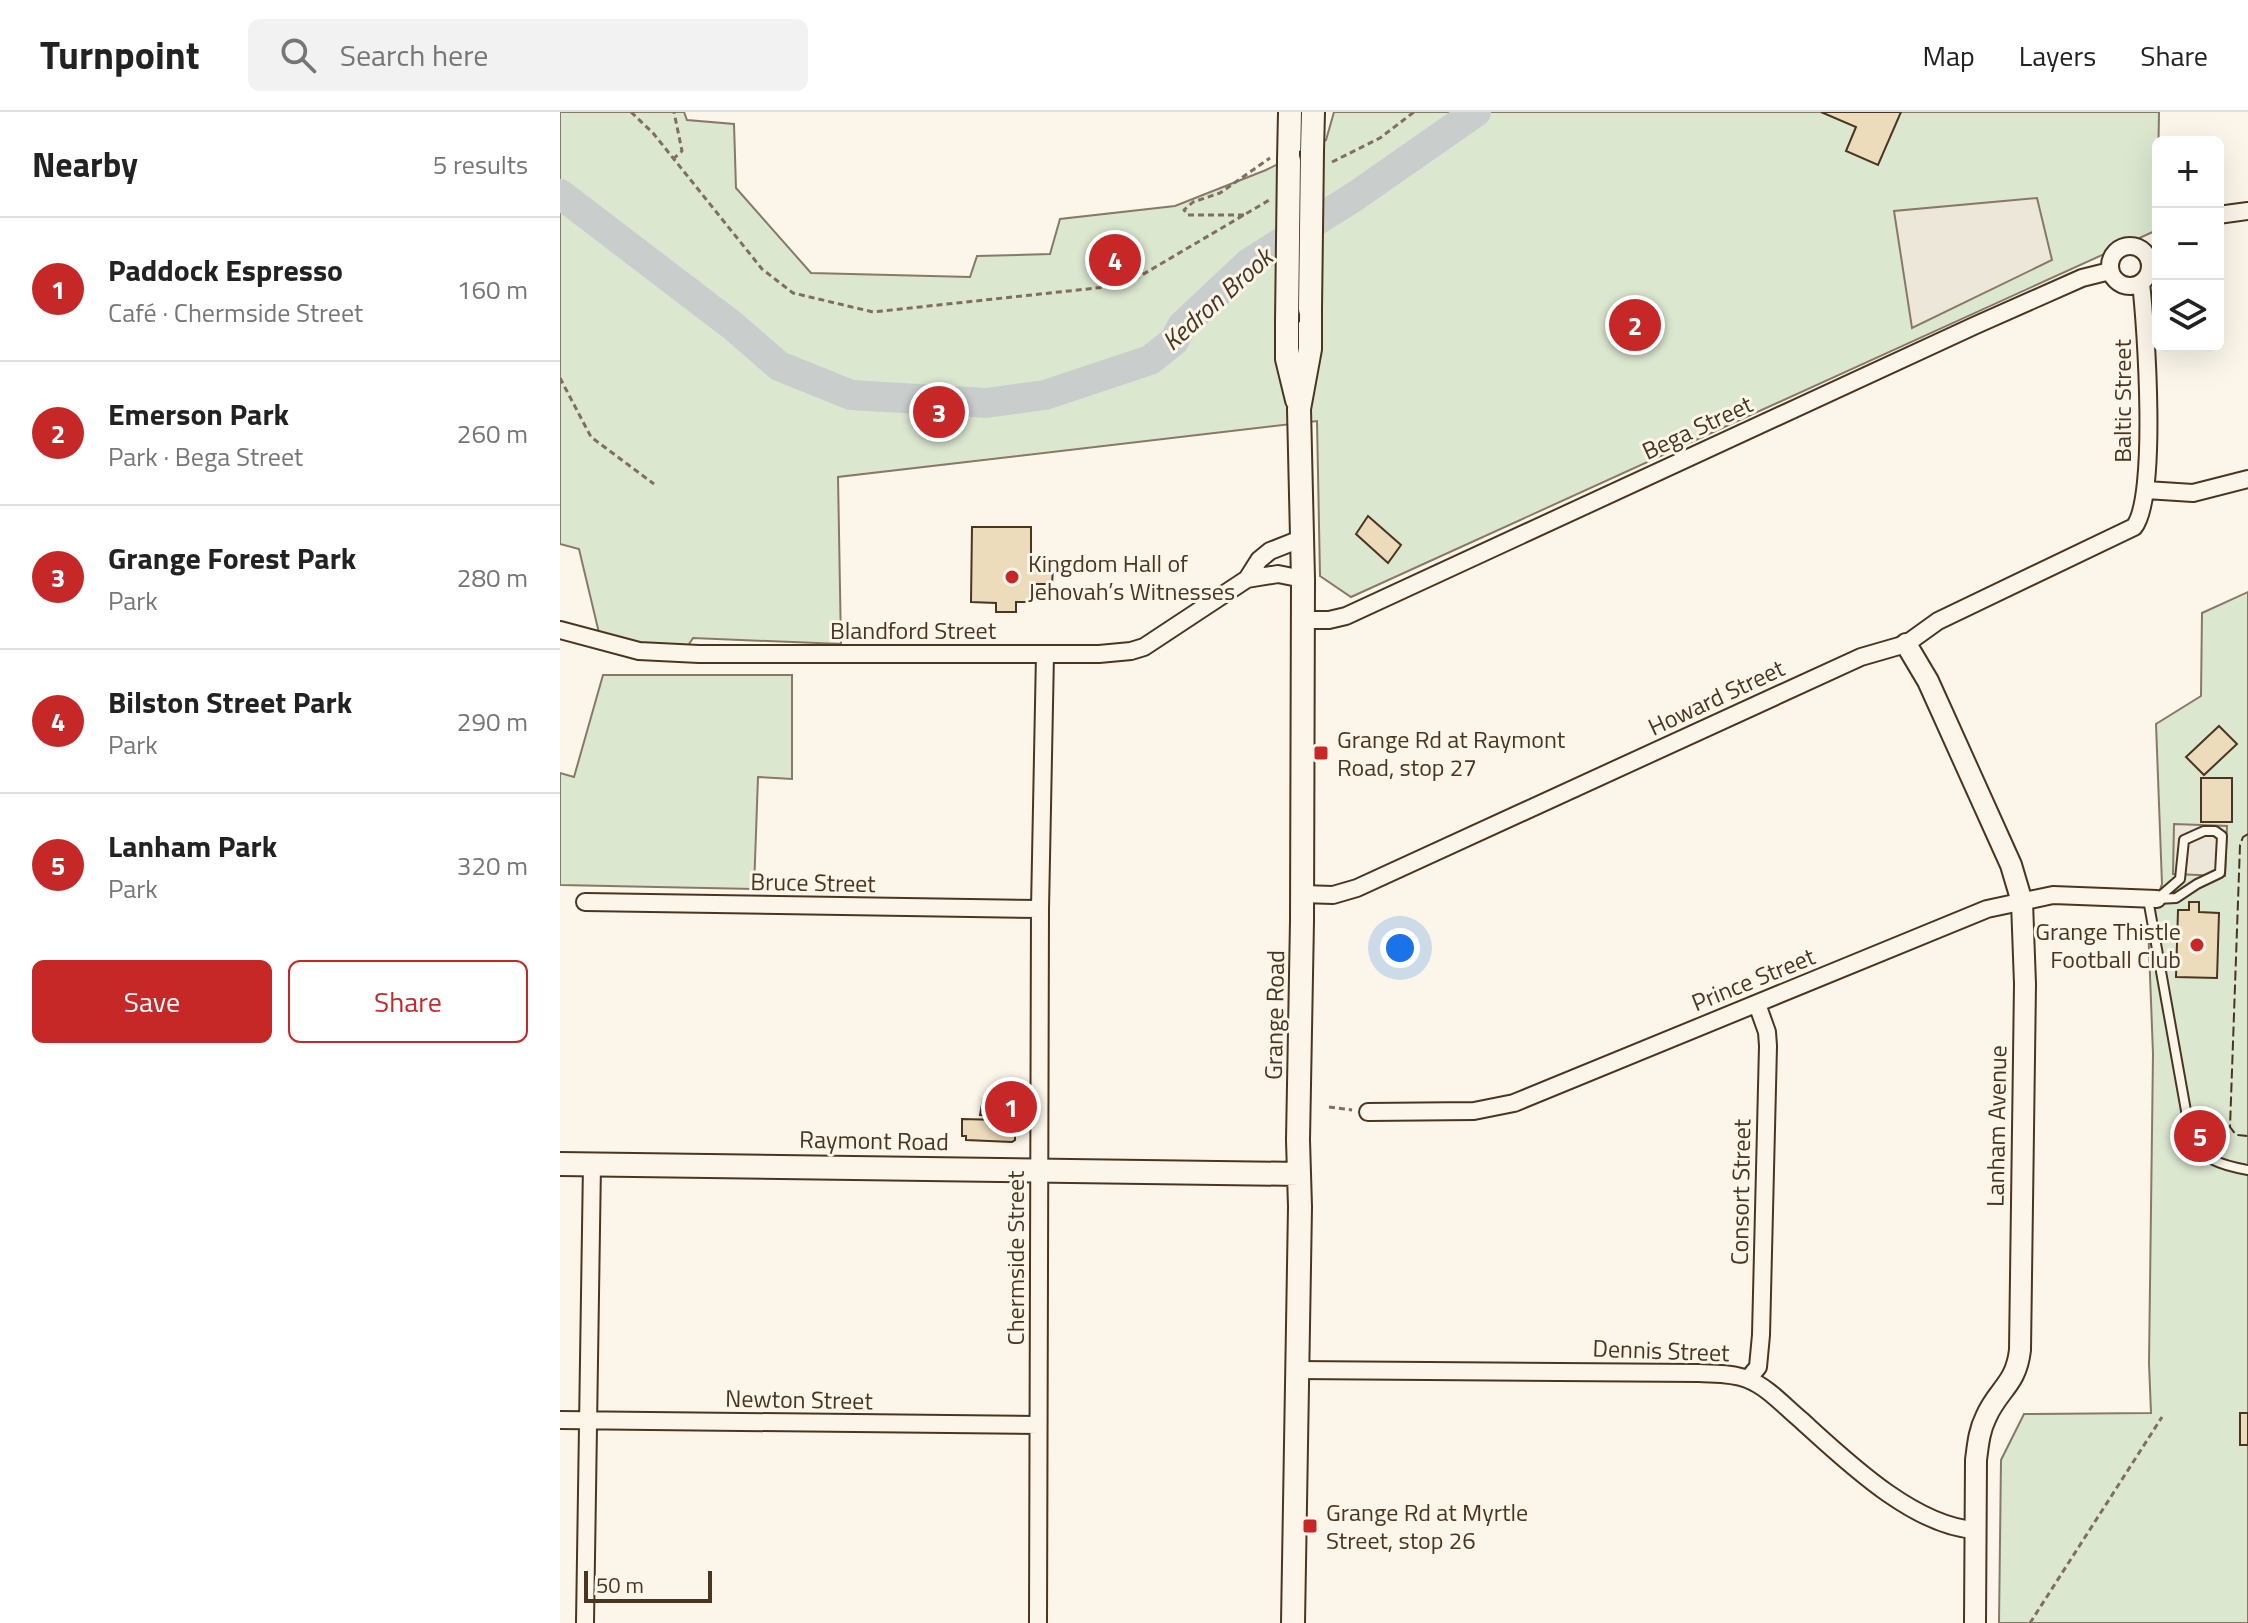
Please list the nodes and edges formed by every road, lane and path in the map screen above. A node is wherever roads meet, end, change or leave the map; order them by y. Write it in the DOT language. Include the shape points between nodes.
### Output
graph roads {
  1 [pos="631,112"];
  2 [pos="674,112"];
  3 [pos="1290,112"];
  4 [pos="1313,112"];
  5 [pos="1414,112"];
  6 [pos="1283,158"];
  7 [pos="1320,158"];
  8 [pos="673,159"];
  9 [pos="1280,193"];
  10 [pos="2248,211"];
  11 [pos="2224,214"];
  12 [pos="1244,215"];
  13 [pos="2152,252"];
  14 [pos="2152,257"];
  15 [pos="2110,271"];
  16 [pos="2141,283"];
  17 [pos="560,378"];
  18 [pos="1299,409"];
  19 [pos="2248,479"];
  20 [pos="654,484"];
  21 [pos="2146,490"];
  22 [pos="2141,519"];
  23 [pos="1303,538"];
  24 [pos="1247,579"];
  25 [pos="1303,579"];
  26 [pos="1303,620"];
  27 [pos="560,630"];
  28 [pos="1906,644"];
  29 [pos="1045,654"];
  30 [pos="1302,894"];
  31 [pos="2153,898"];
  32 [pos="585,902"];
  33 [pos="2022,902"];
  34 [pos="1040,909"];
  35 [pos="1757,1004"];
  36 [pos="1329,1107"];
  37 [pos="1368,1112"];
  38 [pos="560,1161"];
  39 [pos="592,1164"];
  40 [pos="1039,1168"];
  41 [pos="2248,1170"];
  42 [pos="1299,1174"];
  43 [pos="1296,1370"];
  44 [pos="1748,1379"];
  45 [pos="2162,1417"];
  46 [pos="560,1420"];
  47 [pos="587,1420"];
  48 [pos="1038,1425"];
  49 [pos="1975,1530"];
  50 [pos="585,1623"];
  51 [pos="1038,1623"];
  52 [pos="1293,1623"];
  53 [pos="1975,1623"];
  54 [pos="2030,1623"];
  1 -- 8 [label="path"];
  2 -- 8 [label="path" via="682,151"];
  3 -- 6 [label="main road, Grange Road"];
  4 -- 7 [label="main road, Grange Road"];
  5 -- 7 [label="path" via="1380,138"];
  6 -- 12 [label="path" via="1184,210 1188,215"];
  6 -- 18 [label="main road, Grange Road, bridge" via="1287,359"];
  7 -- 18 [label="main road, Grange Road, bridge" via="1310,349"];
  8 -- 12 [label="path" via="778,282 793,293 873,312 1115,286"];
  9 -- 12 [label="path"];
  10 -- 11 [label="street"];
  13 -- 15 [label="street" via="2127,246 2113,255"];
  14 -- 16 [label="street"];
  15 -- 16 [label="street" via="2123,285"];
  15 -- 26 [label="street, Bega Street" via="1976,325 1346,616"];
  16 -- 21 [label="street, Baltic Street" via="2148,349"];
  17 -- 20 [label="path" via="591,437"];
  18 -- 23 [label="main road, Grange Road"];
  19 -- 21 [label="street" via="2193,493"];
  21 -- 22 [label="street, Baltic Street"];
  22 -- 28 [label="street, Howard Street" via="2103,543 1938,621"];
  23 -- 24 [label="street, Blandford Street" via="1270,551"];
  23 -- 25 [label="main road, Grange Road"];
  24 -- 25 [label="street, Blandford Street" via="1278,574"];
  24 -- 29 [label="street, Blandford Street" via="1144,647"];
  25 -- 26 [label="main road, Grange Road"];
  26 -- 30 [label="main road, Grange Road"];
  27 -- 29 [label="street, Blandford Street" via="639,651 684,654"];
  28 -- 30 [label="street, Howard Street" via="1861,657 1357,888 1333,895"];
  28 -- 33 [label="street, Lanham Avenue" via="1941,709 2011,865"];
  29 -- 34 [label="street, Chermside Street"];
  30 -- 42 [label="main road, Grange Road"];
  31 -- 31 [label="lane" via="2180,879 2184,840 2204,831 2222,836 2220,873 2176,898"];
  31 -- 33 [label="street, Prince Street" via="2053,895"];
  31 -- 41 [label="lane" via="2190,1133 2208,1159"];
  32 -- 34 [label="street, Bruce Street"];
  33 -- 35 [label="street, Prince Street" via="1975,913"];
  33 -- 49 [label="street, Lanham Avenue" via="2020,1350 2013,1378 1979,1434"];
  34 -- 40 [label="street, Chermside Street"];
  35 -- 37 [label="street, Prince Street" via="1498,1107"];
  35 -- 44 [label="street, Consort Street" via="1768,1046 1761,1335 1758,1367"];
  36 -- 37 [label="path"];
  38 -- 39 [label="main road, Raymont Road"];
  39 -- 40 [label="main road, Raymont Road"];
  39 -- 47 [label="street"];
  40 -- 42 [label="main road, Raymont Road"];
  40 -- 48 [label="street, Chermside Street"];
  42 -- 43 [label="main road, Grange Road"];
  43 -- 44 [label="street, Dennis Street" via="1699,1373"];
  43 -- 52 [label="main road, Grange Road"];
  44 -- 49 [label="street, Dennis Street" via="1901,1502 1926,1517"];
  45 -- 54 [label="path"];
  46 -- 47 [label="street, Newton Street"];
  47 -- 48 [label="street, Newton Street"];
  47 -- 50 [label="street"];
  48 -- 51 [label="street, Chermside Street"];
  49 -- 53 [label="street, Lanham Avenue"];
}
